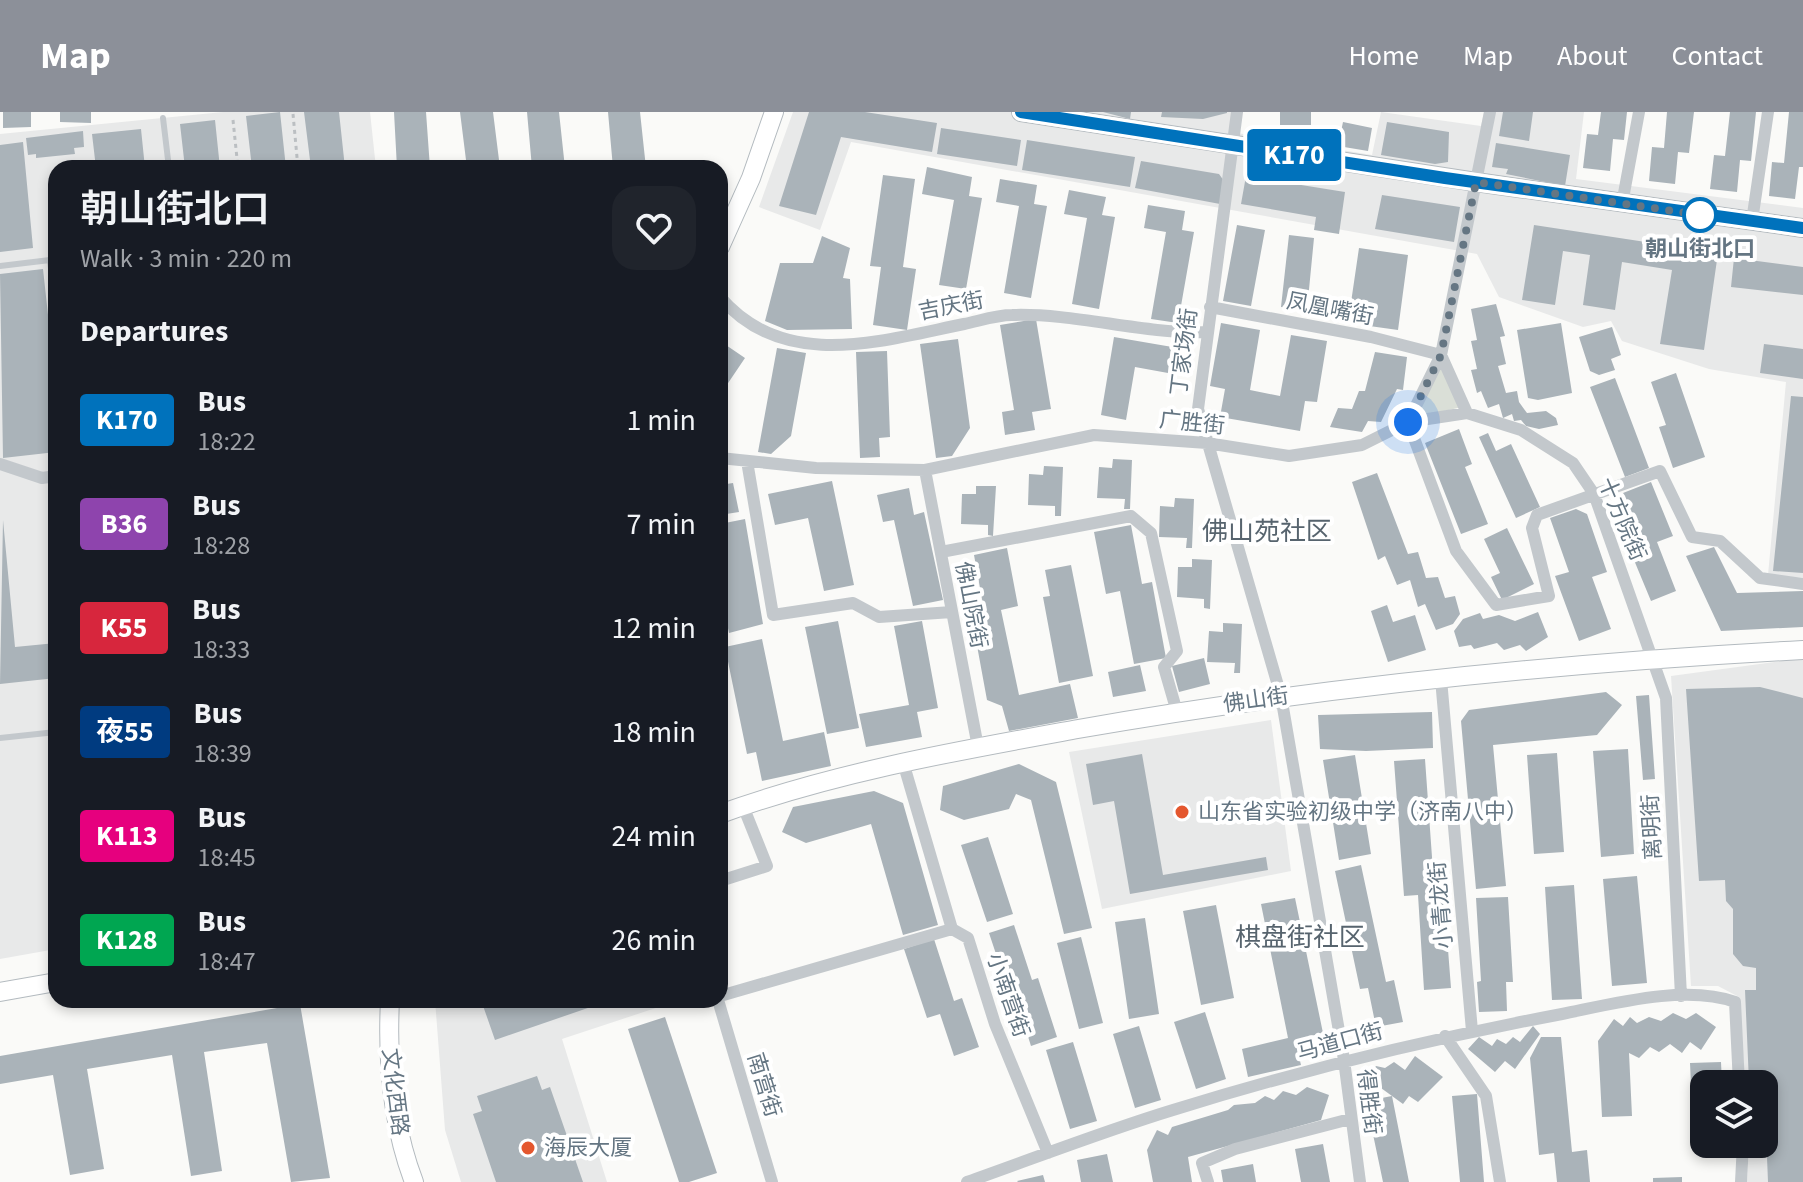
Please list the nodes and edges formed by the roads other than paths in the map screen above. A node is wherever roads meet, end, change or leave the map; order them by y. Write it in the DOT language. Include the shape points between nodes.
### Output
graph roads {
  1 [pos="774,112"];
  2 [pos="1021,112"];
  3 [pos="1237,112"];
  4 [pos="1490,112"];
  5 [pos="1639,112"];
  6 [pos="1768,112"];
  7 [pos="163,118"];
  8 [pos="1234,146"];
  9 [pos="168,160"];
  10 [pos="1476,182"];
  11 [pos="1622,204"];
  12 [pos="1752,221"];
  13 [pos="1803,228"];
  14 [pos="728,229"];
  15 [pos="48,260"];
  16 [pos="0,266"];
  17 [pos="728,306"];
  18 [pos="1210,307"];
  19 [pos="1205,332"];
  20 [pos="1441,355"];
  21 [pos="1467,413"];
  22 [pos="1408,422"];
  23 [pos="1207,443"];
  24 [pos="728,459"];
  25 [pos="747,461"];
  26 [pos="0,464"];
  27 [pos="925,470"];
  28 [pos="48,477"];
  29 [pos="1594,494"];
  30 [pos="941,552"];
  31 [pos="1803,584"];
  32 [pos="952,612"];
  33 [pos="1803,650"];
  34 [pos="1654,658"];
  35 [pos="1441,679"];
  36 [pos="1281,696"];
  37 [pos="1177,712"];
  38 [pos="48,733"];
  39 [pos="0,738"];
  40 [pos="978,747"];
  41 [pos="903,762"];
  42 [pos="743,806"];
  43 [pos="728,811"];
  44 [pos="728,878"];
  45 [pos="952,929"];
  46 [pos="48,983"];
  47 [pos="0,992"];
  48 [pos="728,995"];
  49 [pos="1681,996"];
  50 [pos="390,1008"];
  51 [pos="722,1008"];
  52 [pos="1472,1031"];
  53 [pos="1445,1036"];
  54 [pos="1344,1060"];
  55 [pos="1738,1070"];
  56 [pos="1350,1119"];
  57 [pos="1048,1153"];
  58 [pos="1742,1158"];
  59 [pos="414,1182"];
  60 [pos="772,1182"];
  61 [pos="967,1182"];
  62 [pos="1208,1182"];
  63 [pos="1360,1182"];
  64 [pos="1500,1182"];
  65 [pos="1741,1182"];
  1 -- 14 [label="street"];
  2 -- 8 [label="street"];
  3 -- 8 [label="street, 丁家场街"];
  4 -- 10 [label="street"];
  5 -- 11 [label="street"];
  6 -- 12 [label="street"];
  7 -- 9 [label="lane"];
  8 -- 10 [label="street"];
  8 -- 18 [label="street, 丁家场街"];
  10 -- 11 [label="street"];
  10 -- 20 [label="street"];
  11 -- 12 [label="street"];
  12 -- 13 [label="street"];
  15 -- 16 [label="lane"];
  17 -- 19 [label="street, 吉庆街" via="770,336 853,346 1010,314"];
  18 -- 19 [label="street, 丁家场街"];
  18 -- 20 [label="street, 凤凰嘴街"];
  19 -- 23 [label="street, 丁家场街" via="1198,409"];
  20 -- 21 [label="street"];
  20 -- 22 [label="street"];
  21 -- 22 [label="street, 十方院街"];
  21 -- 29 [label="street, 十方院街" via="1521,430 1573,463"];
  22 -- 23 [label="street, 广胜街" via="1362,445 1289,456"];
  22 -- 29 [label="street" via="1456,551 1496,605 1549,596 1532,528 1537,515"];
  23 -- 27 [label="street, 广胜街" via="1094,435"];
  23 -- 36 [label="street, 丁家场街"];
  24 -- 25 [label="street, 广胜街"];
  25 -- 27 [label="street, 广胜街"];
  25 -- 32 [label="street" via="773,615 853,603 879,617"];
  26 -- 28 [label="street"];
  27 -- 30 [label="street, 佛山院街"];
  29 -- 31 [label="street" via="1660,471 1692,537 1720,541 1760,578"];
  29 -- 34 [label="street, 十方院街"];
  30 -- 32 [label="street, 佛山院街"];
  30 -- 37 [label="street" via="1131,516 1151,533 1177,651 1164,667"];
  32 -- 40 [label="street, 佛山院街"];
  33 -- 34 [label="street, 佛山街"];
  34 -- 35 [label="street, 佛山街"];
  34 -- 49 [label="street, 离明街" via="1666,698"];
  35 -- 36 [label="street, 佛山街"];
  35 -- 52 [label="street, 小青龙街"];
  36 -- 37 [label="street, 佛山街"];
  36 -- 54 [label="street, 得胜街"];
  37 -- 40 [label="street, 佛山街"];
  38 -- 39 [label="lane"];
  40 -- 41 [label="street, 佛山街"];
  41 -- 42 [label="street, 佛山街"];
  41 -- 45 [label="street, 小南营街"];
  42 -- 43 [label="street, 佛山街"];
  42 -- 44 [label="street" via="767,866"];
  45 -- 48 [label="street"];
  45 -- 57 [label="street, 小南营街" via="968,938 995,1024"];
  46 -- 47 [label="street"];
  49 -- 52 [label="street, 马道口街"];
  49 -- 55 [label="street, 马道口街" via="1713,994 1735,1002"];
  50 -- 59 [label="street, 文化西路" via="393,1098"];
  51 -- 60 [label="street, 南营街"];
  52 -- 53 [label="street, 马道口街"];
  53 -- 54 [label="street, 马道口街"];
  53 -- 64 [label="street" via="1486,1096"];
  54 -- 56 [label="street, 得胜街"];
  54 -- 57 [label="street, 马道口街" via="1171,1110"];
  56 -- 62 [label="street" via="1235,1149 1202,1163"];
  56 -- 63 [label="street, 得胜街"];
  57 -- 61 [label="street, 马道口街"];
  58 -- 65 [label="street"];
}
